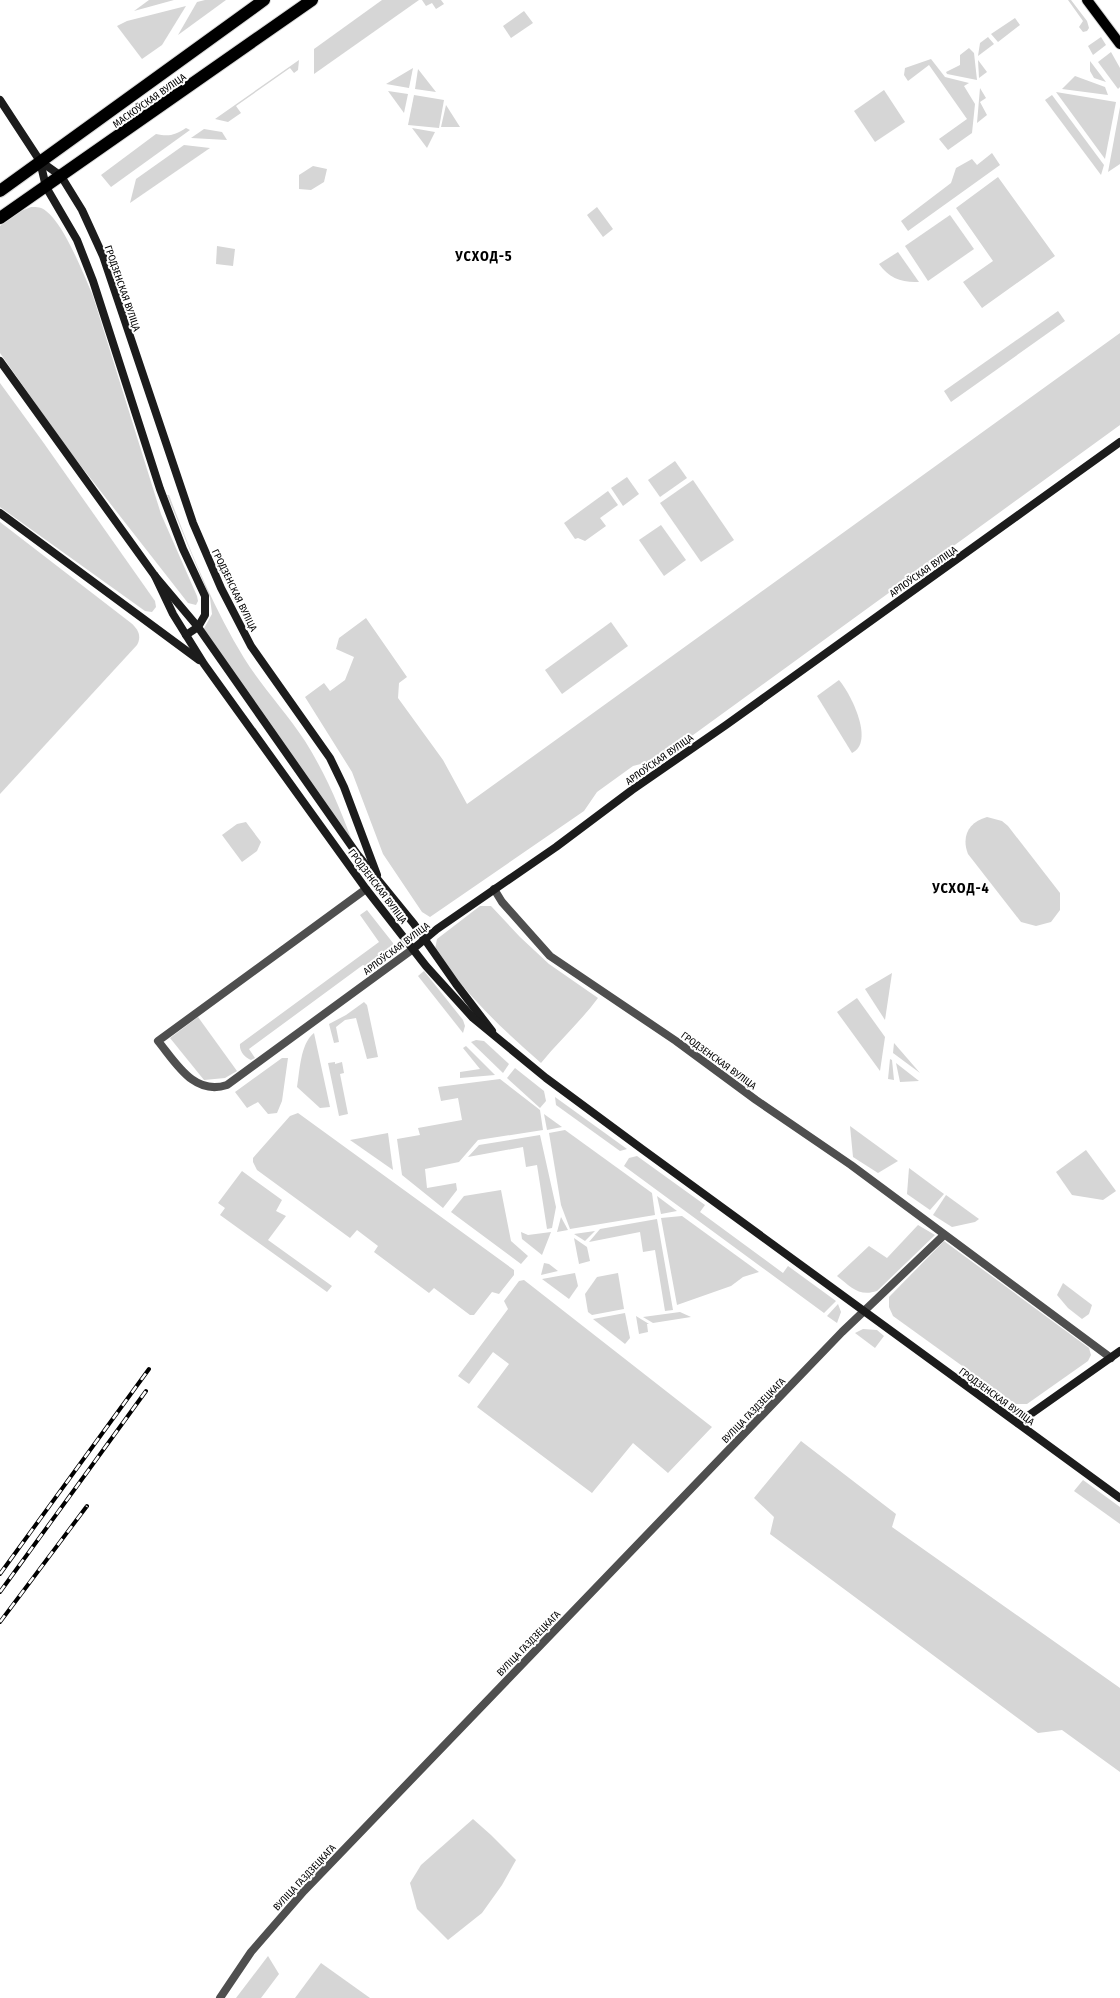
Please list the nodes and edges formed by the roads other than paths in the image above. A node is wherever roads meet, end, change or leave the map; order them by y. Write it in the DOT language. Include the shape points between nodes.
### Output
graph roads {
  1 [pos="264,0"];
  2 [pos="312,0"];
  3 [pos="1087,0"];
  4 [pos="1120,44"];
  5 [pos="0,100"];
  6 [pos="3,107"];
  7 [pos="40,161"];
  8 [pos="61,176"];
  9 [pos="46,187"];
  10 [pos="0,191"];
  11 [pos="0,218"];
  12 [pos="0,362"];
  13 [pos="1120,442"];
  14 [pos="0,513"];
  15 [pos="155,576"];
  16 [pos="198,627"];
  17 [pos="186,635"];
  18 [pos="204,664"];
  19 [pos="380,883"];
  20 [pos="366,889"];
  21 [pos="494,889"];
  22 [pos="425,940"];
  23 [pos="413,949"];
  24 [pos="499,1039"];
  25 [pos="944,1235"];
  26 [pos="863,1312"];
  27 [pos="1120,1351"];
  28 [pos="1110,1358"];
  29 [pos="1018,1423"];
  30 [pos="1120,1498"];
  31 [pos="220,1998"];
  1 -- 7 [label="highway, МАСКОЎСКАЯ ВУЛІЦА"];
  2 -- 8 [label="highway, МАСКОЎСКАЯ ВУЛІЦА"];
  3 -- 4 [label="main road"];
  5 -- 6 [label="main road"];
  6 -- 7 [label="main road"];
  7 -- 8 [label="main road, ГРОДЗЕНСКАЯ ВУЛІЦА"];
  7 -- 9 [label="main road"];
  7 -- 10 [label="highway, МАСКОЎСКАЯ ВУЛІЦА"];
  8 -- 9 [label="highway, МАСКОЎСКАЯ ВУЛІЦА"];
  8 -- 19 [label="main road, ГРОДЗЕНСКАЯ ВУЛІЦА" via="82,210 103,256 193,523 221,588 251,646 330,758 344,787"];
  9 -- 11 [label="highway, МАСКОЎСКАЯ ВУЛІЦА"];
  9 -- 16 [label="main road" via="67,220 86,262 163,496 183,549 205,596 205,615"];
  12 -- 15 [label="main road, ГРОДЗЕНСКАЯ ВУЛІЦА"];
  13 -- 21 [label="main road, АРЛОЎСКАЯ ВУЛІЦА"];
  14 -- 18 [label="main road" via="162,630"];
  15 -- 16 [label="main road, ГРОДЗЕНСКАЯ ВУЛІЦА"];
  15 -- 17 [label="main road, ГРОДЗЕНСКАЯ ВУЛІЦА"];
  16 -- 17 [label="main road"];
  16 -- 19 [label="main road, ГРОДЗЕНСКАЯ ВУЛІЦА"];
  17 -- 18 [label="main road, ГРОДЗЕНСКАЯ ВУЛІЦА"];
  18 -- 20 [label="main road, ГРОДЗЕНСКАЯ ВУЛІЦА"];
  19 -- 22 [label="main road, ГРОДЗЕНСКАЯ ВУЛІЦА"];
  20 -- 23 [label="main road, ГРОДЗЕНСКАЯ ВУЛІЦА"];
  20 -- 23 [label="street, АРЛОЎСКАЯ ВУЛІЦА" via="158,1041 192,1080 209,1088 221,1087 233,1082"];
  21 -- 22 [label="main road, АРЛОЎСКАЯ ВУЛІЦА"];
  21 -- 25 [label="street, ГРОДЗЕНСКАЯ ВУЛІЦА" via="502,902 550,956 676,1041 851,1165"];
  22 -- 23 [label="main road, АРЛОЎСКАЯ ВУЛІЦА"];
  22 -- 24 [label="main road, ГРОДЗЕНСКАЯ ВУЛІЦА"];
  23 -- 24 [label="main road, ГРОДЗЕНСКАЯ ВУЛІЦА" via="473,1018"];
  24 -- 26 [label="main road, ГРОДЗЕНСКАЯ ВУЛІЦА" via="546,1078"];
  25 -- 26 [label="street"];
  25 -- 28 [label="street, ГРОДЗЕНСКАЯ ВУЛІЦА"];
  26 -- 29 [label="main road, ГРОДЗЕНСКАЯ ВУЛІЦА"];
  26 -- 31 [label="street, ВУЛІЦА ГАЗДЗЕЦКАГА" via="304,1891 251,1952"];
  27 -- 28 [label="main road"];
  28 -- 29 [label="main road"];
  29 -- 30 [label="main road, ГРОДЗЕНСКАЯ ВУЛІЦА"];
}
